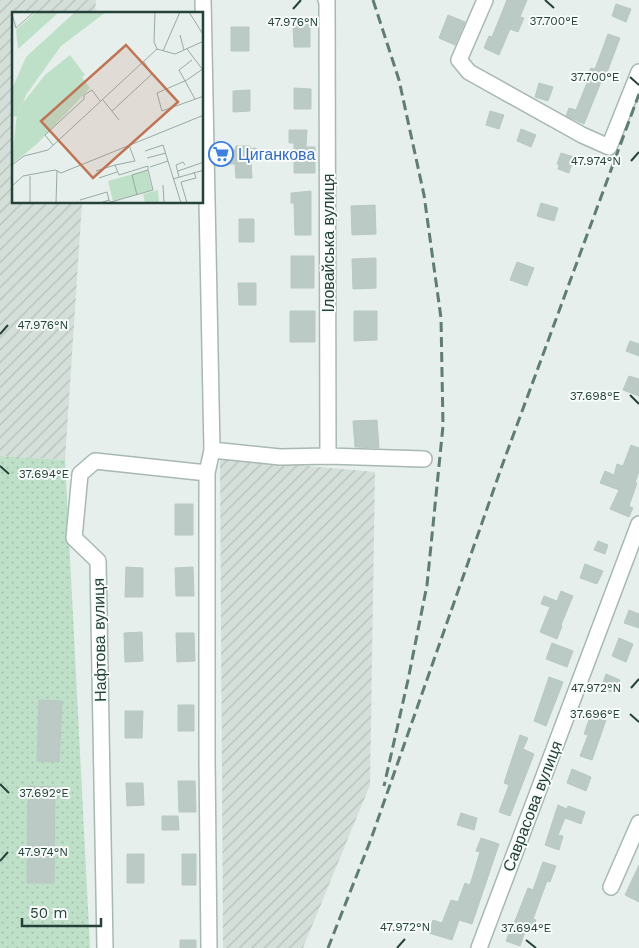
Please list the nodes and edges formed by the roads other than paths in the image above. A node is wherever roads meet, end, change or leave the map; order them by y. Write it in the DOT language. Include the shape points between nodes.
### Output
graph roads {
  1 [pos="326,0"];
  2 [pos="485,0"];
  3 [pos="204,50"];
  4 [pos="639,72"];
  5 [pos="212,450"];
  6 [pos="328,456"];
  7 [pos="424,459"];
  8 [pos="207,473"];
  9 [pos="638,532"];
  10 [pos="639,823"];
  11 [pos="611,887"];
  12 [pos="105,948"];
  13 [pos="209,948"];
  14 [pos="479,948"];
  1 -- 6 [label="street, Іловайська вулиця"];
  2 -- 4 [label="street" via="459,60 469,72 582,135 609,146"];
  3 -- 5 [label="street"];
  5 -- 6 [label="street" via="280,457"];
  5 -- 8 [label="street"];
  6 -- 7 [label="street"];
  8 -- 12 [label="street, Нафтова вулиця" via="95,461 80,474 74,538 98,561"];
  8 -- 13 [label="street"];
  9 -- 14 [label="street, Саврасова вулиця"];
  10 -- 11 [label="street"];
}
